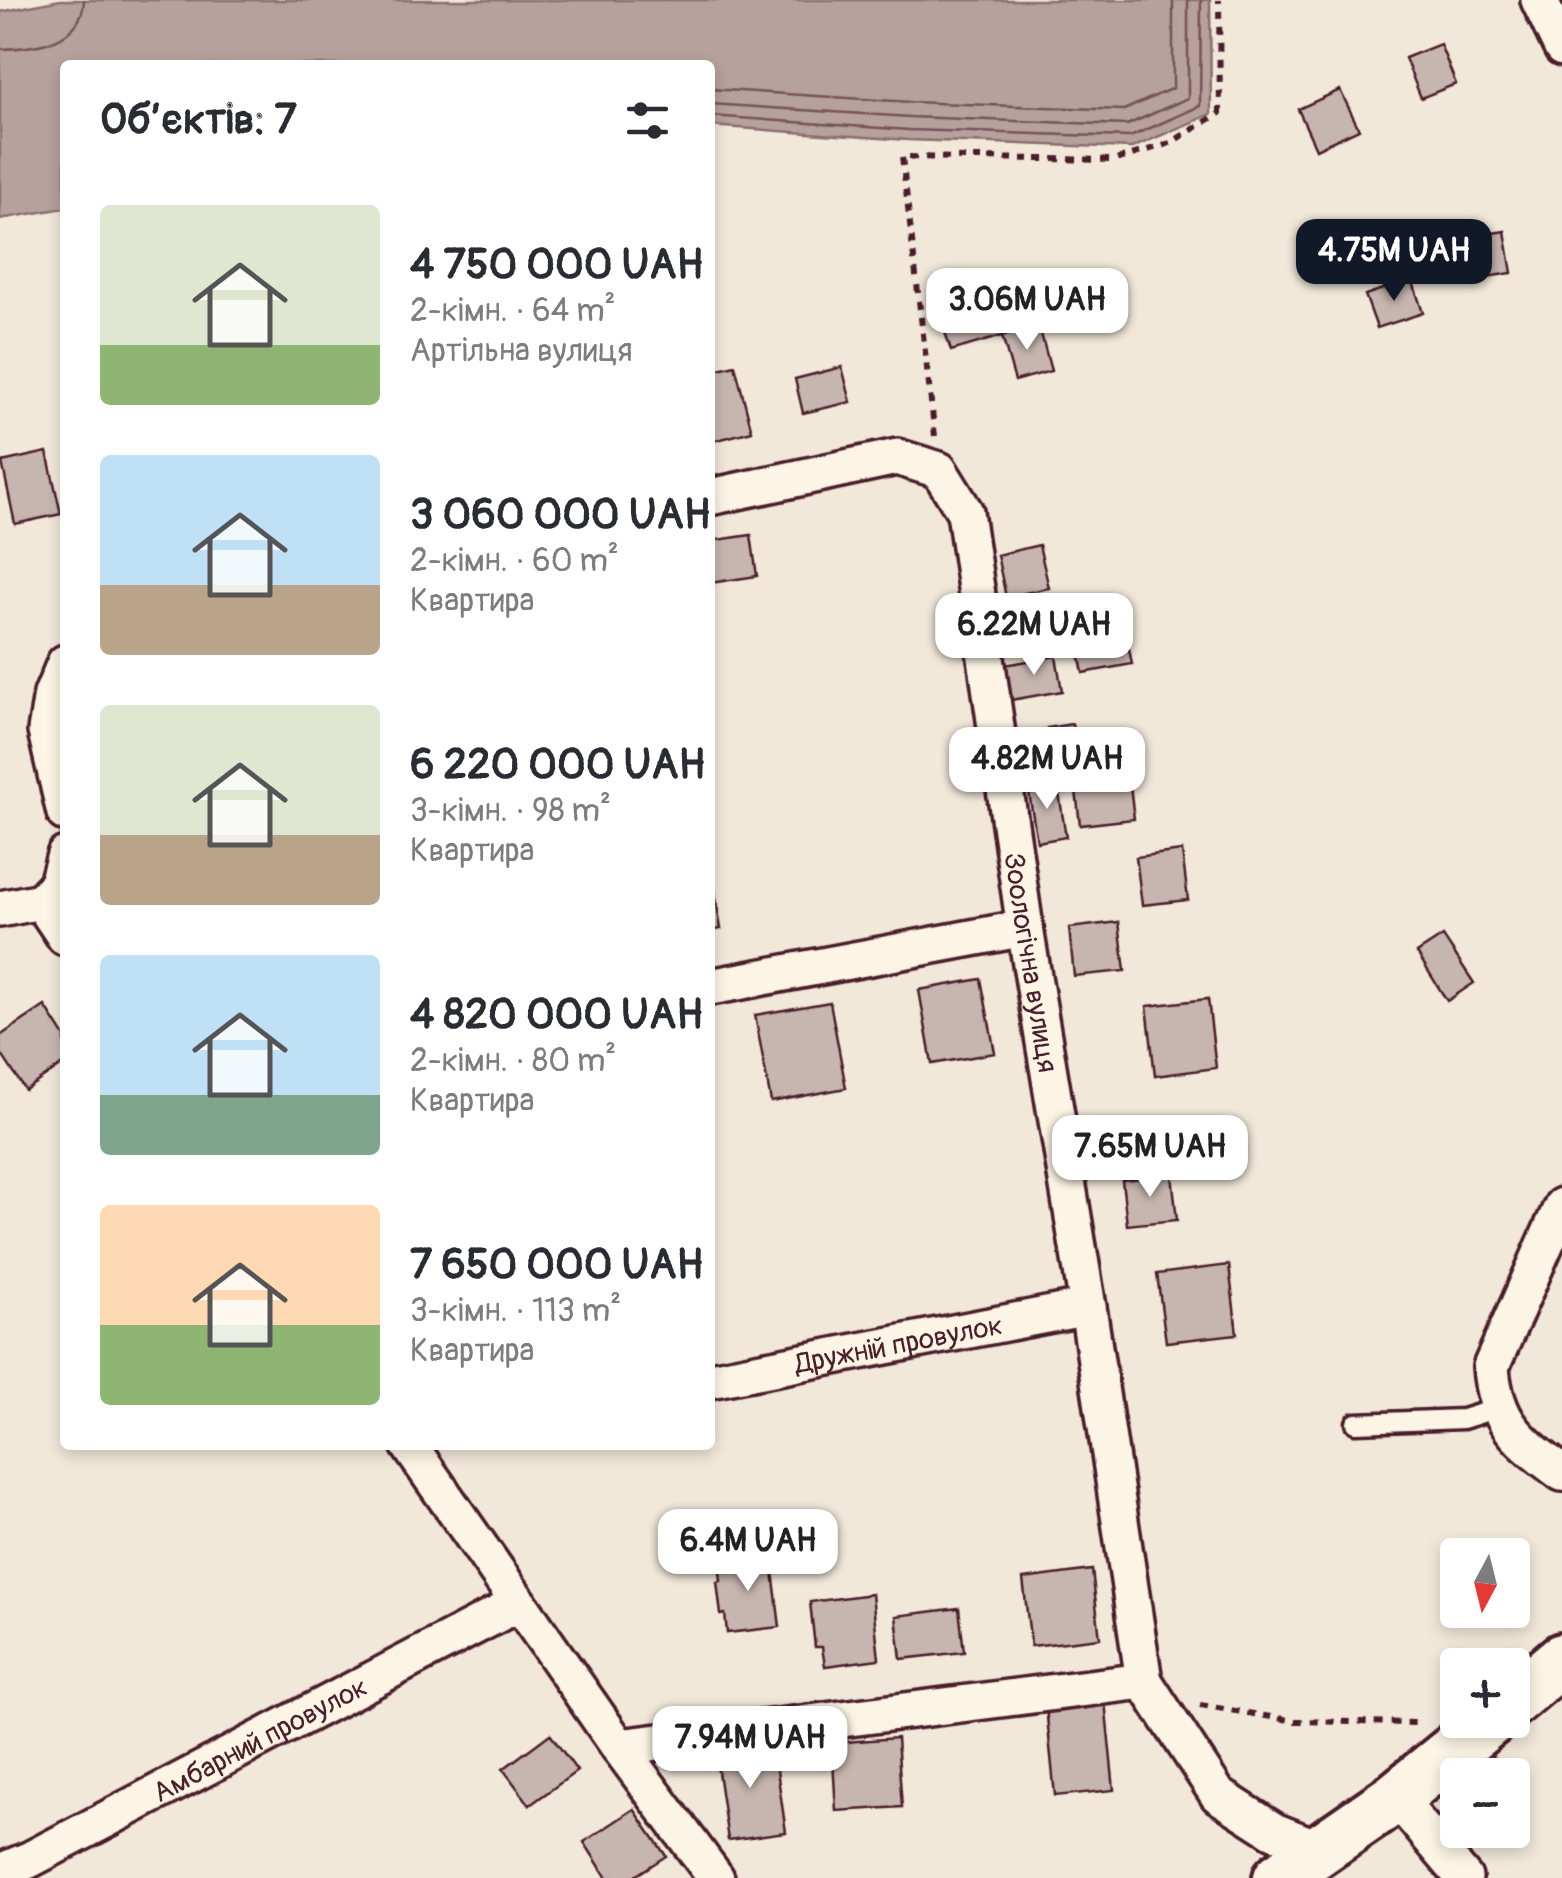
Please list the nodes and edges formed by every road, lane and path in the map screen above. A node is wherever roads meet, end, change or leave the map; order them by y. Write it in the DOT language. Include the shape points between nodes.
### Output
graph roads {
  1 [pos="1219,0"];
  2 [pos="1539,0"];
  3 [pos="1562,48"];
  4 [pos="939,470"];
  5 [pos="715,496"];
  6 [pos="60,675"];
  7 [pos="60,791"];
  8 [pos="60,873"];
  9 [pos="40,901"];
  10 [pos="0,909"];
  11 [pos="1025,928"];
  12 [pos="60,929"];
  13 [pos="715,986"];
  14 [pos="1562,1206"];
  15 [pos="1088,1307"];
  16 [pos="715,1379"];
  17 [pos="1498,1408"];
  18 [pos="1356,1423"];
  19 [pos="412,1450"];
  20 [pos="1562,1472"];
  21 [pos="519,1603"];
  22 [pos="1562,1660"];
  23 [pos="1144,1681"];
  24 [pos="1530,1687"];
  25 [pos="1440,1716"];
  26 [pos="1468,1738"];
  27 [pos="619,1747"];
  28 [pos="1396,1797"];
  29 [pos="1320,1849"];
  30 [pos="24,1870"];
  31 [pos="716,1878"];
  32 [pos="1278,1878"];
  33 [pos="1464,1878"];
  1 -- 4 [label="path" via="1220,113 1170,144 1116,160 902,157"];
  2 -- 3 [label="street"];
  4 -- 5 [label="street" via="897,458"];
  4 -- 11 [label="street, Зоологічна вулиця" via="965,512"];
  6 -- 7 [label="street" via="46,731"];
  8 -- 9 [label="street"];
  9 -- 10 [label="street"];
  9 -- 12 [label="street"];
  11 -- 13 [label="street"];
  11 -- 15 [label="street, Зоологічна вулиця"];
  14 -- 17 [label="street" via="1492,1368"];
  15 -- 16 [label="street, Дружній провулок"];
  15 -- 23 [label="street, Зоологічна вулиця"];
  17 -- 18 [label="lane" via="1464,1419"];
  17 -- 20 [label="street"];
  19 -- 21 [label="street"];
  21 -- 27 [label="street"];
  21 -- 30 [label="street, Амбарний провулок"];
  22 -- 24 [label="street"];
  23 -- 25 [label="path" via="1191,1704 1296,1720"];
  23 -- 27 [label="street"];
  23 -- 29 [label="street, Зоологічна вулиця" via="1218,1795 1274,1831"];
  26 -- 28 [label="street"];
  27 -- 31 [label="street"];
  28 -- 29 [label="street"];
  28 -- 33 [label="street"];
  29 -- 32 [label="street"];
}
